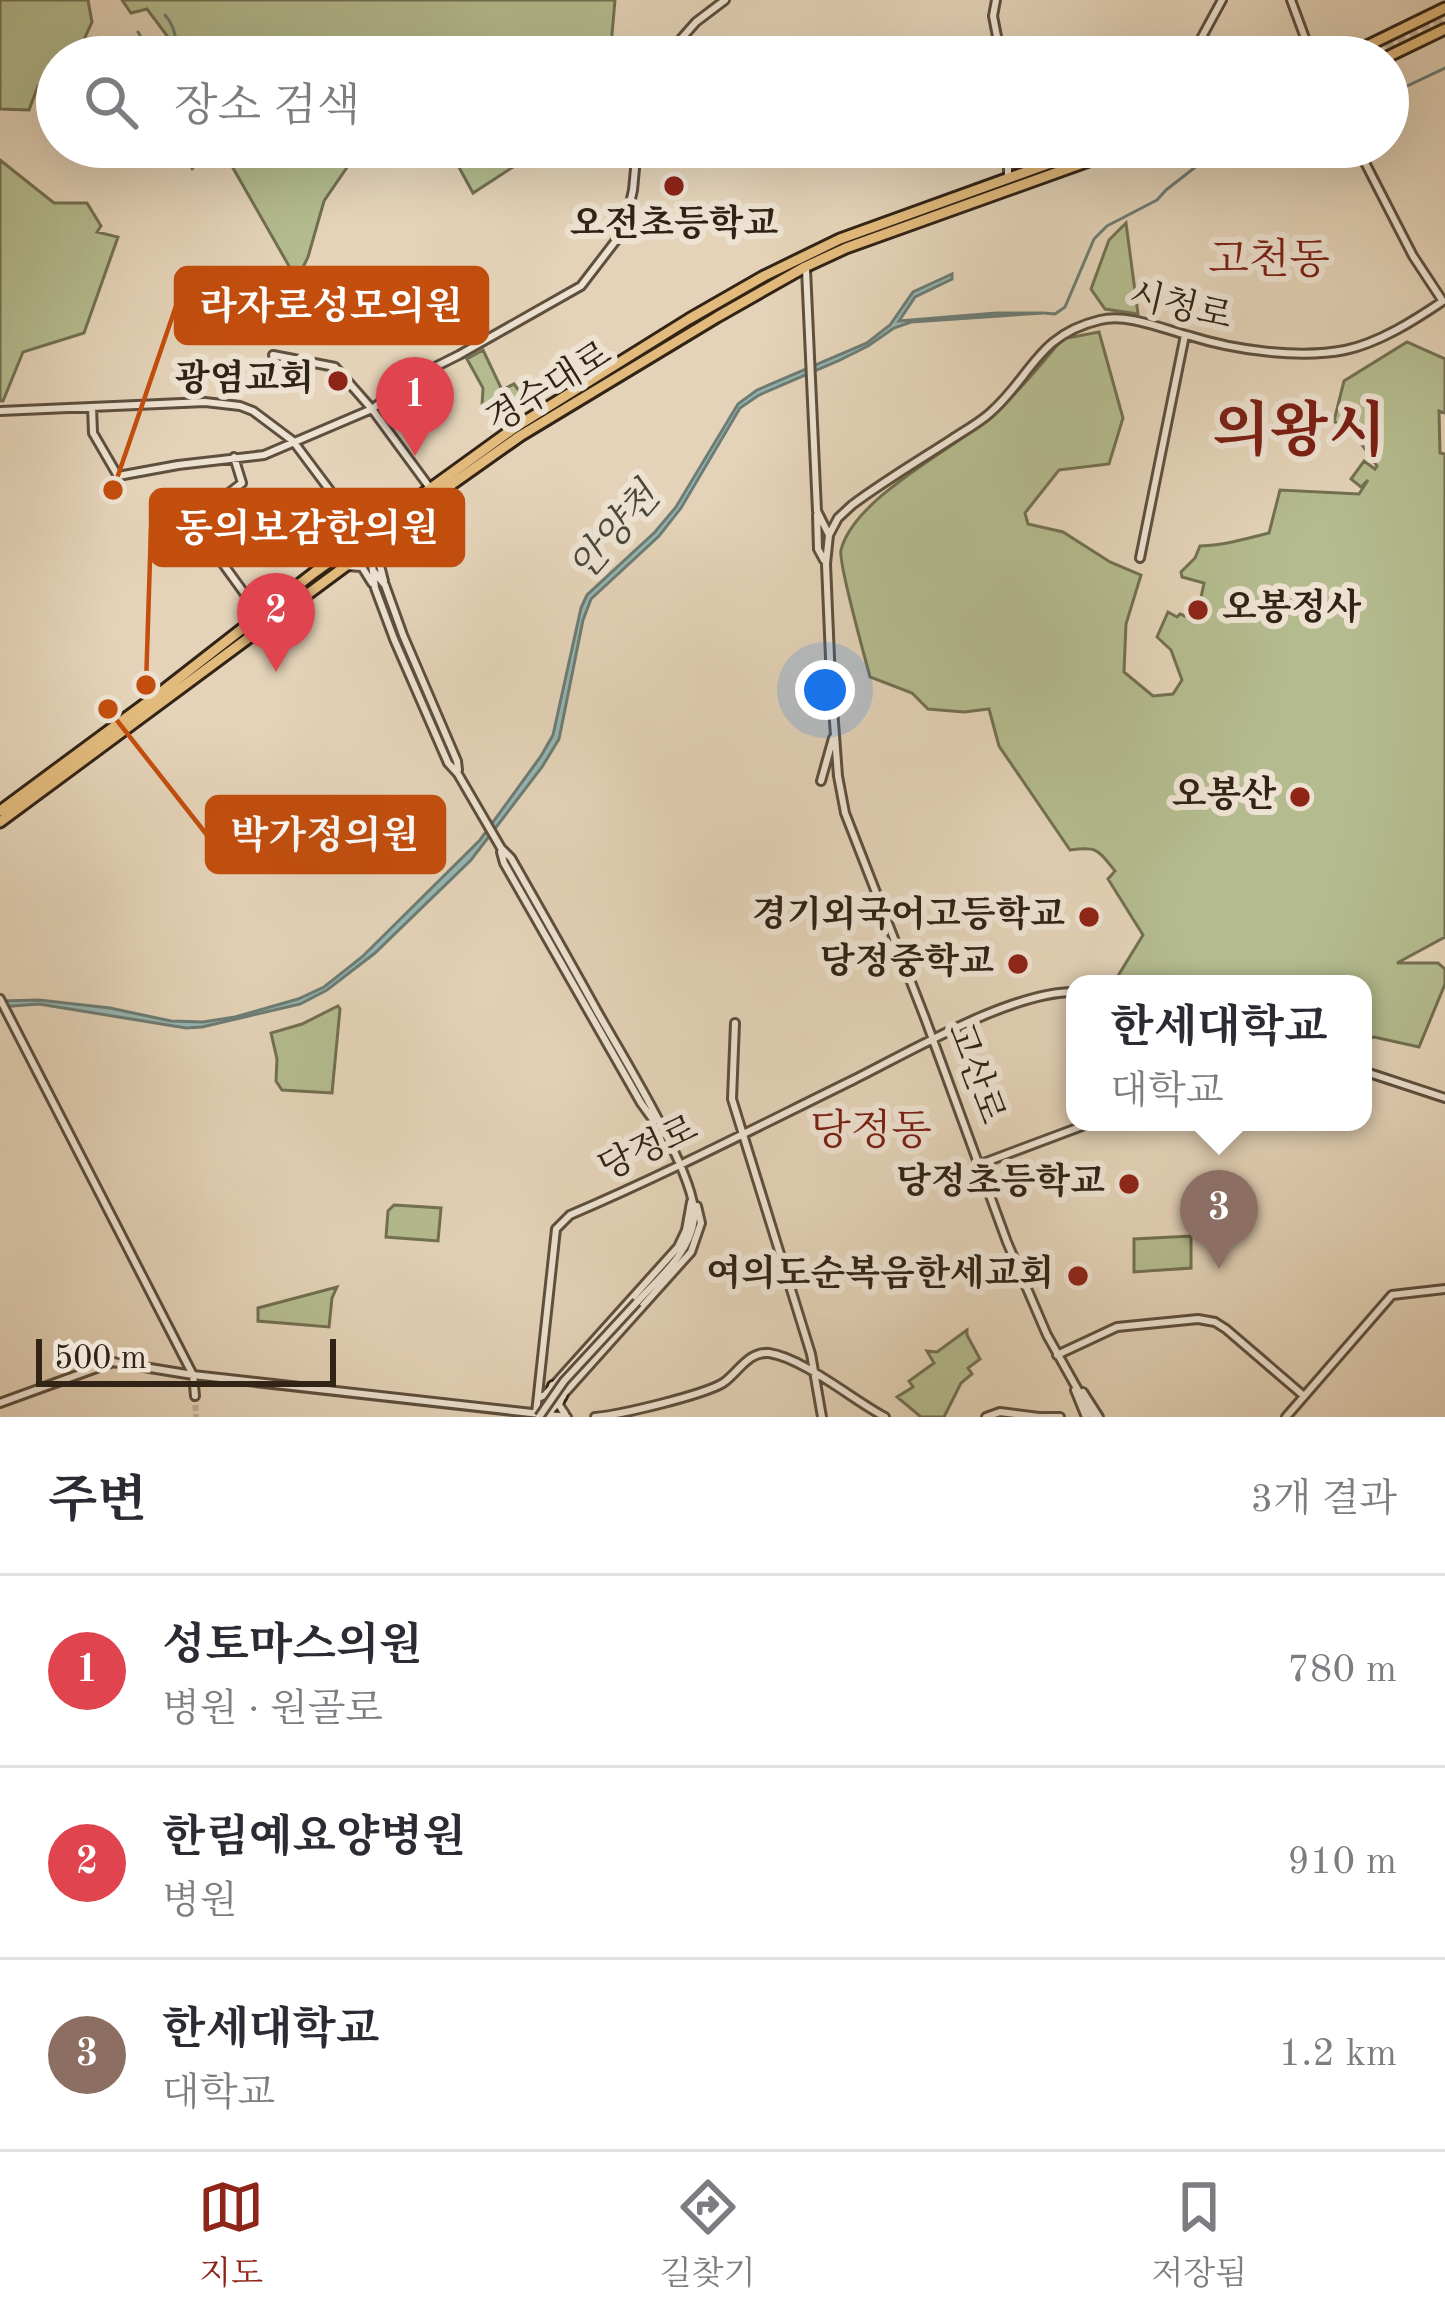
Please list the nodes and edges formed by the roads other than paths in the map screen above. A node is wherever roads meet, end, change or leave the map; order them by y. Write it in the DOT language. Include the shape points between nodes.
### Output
graph roads {
  1 [pos="725,0"];
  2 [pos="996,0"];
  3 [pos="1222,0"];
  4 [pos="1292,0"];
  5 [pos="1445,8"];
  6 [pos="1445,29"];
  7 [pos="684,36"];
  8 [pos="996,36"];
  9 [pos="1202,36"];
  10 [pos="1305,36"];
  11 [pos="1387,36"];
  12 [pos="1409,46"];
  13 [pos="636,168"];
  14 [pos="1008,168"];
  15 [pos="1038,168"];
  16 [pos="1072,168"];
  17 [pos="1369,168"];
  18 [pos="1008,179"];
  19 [pos="1007,192"];
  20 [pos="805,261"];
  21 [pos="1444,302"];
  22 [pos="1186,335"];
  23 [pos="273,355"];
  24 [pos="92,407"];
  25 [pos="372,409"];
  26 [pos="0,411"];
  27 [pos="293,441"];
  28 [pos="234,458"];
  29 [pos="433,492"];
  30 [pos="346,512"];
  31 [pos="817,512"];
  32 [pos="838,518"];
  33 [pos="390,525"];
  34 [pos="829,535"];
  35 [pos="367,543"];
  36 [pos="1140,558"];
  37 [pos="826,564"];
  38 [pos="343,567"];
  39 [pos="380,586"];
  40 [pos="260,615"];
  41 [pos="834,735"];
  42 [pos="821,781"];
  43 [pos="0,812"];
  44 [pos="0,822"];
  45 [pos="1066,993"];
  46 [pos="0,999"];
  47 [pos="735,1023"];
  48 [pos="933,1039"];
  49 [pos="1372,1074"];
  50 [pos="1445,1099"];
  51 [pos="1069,1131"];
  52 [pos="742,1136"];
  53 [pos="978,1165"];
  54 [pos="681,1166"];
  55 [pos="692,1197"];
  56 [pos="1445,1289"];
  57 [pos="1057,1355"];
  58 [pos="815,1372"];
  59 [pos="193,1375"];
  60 [pos="553,1386"];
  61 [pos="195,1396"];
  62 [pos="562,1396"];
  63 [pos="1304,1396"];
  64 [pos="538,1398"];
  65 [pos="0,1402"];
  66 [pos="540,1415"];
  67 [pos="568,1417"];
  68 [pos="595,1417"];
  69 [pos="822,1417"];
  70 [pos="885,1417"];
  71 [pos="986,1417"];
  72 [pos="1040,1417"];
  73 [pos="1060,1417"];
  74 [pos="1092,1417"];
  75 [pos="1286,1417"];
  1 -- 7 [label="street"];
  2 -- 8 [label="street"];
  3 -- 9 [label="street"];
  4 -- 10 [label="street"];
  5 -- 11 [label="main road"];
  6 -- 12 [label="main road"];
  13 -- 25 [label="street" via="624,230 581,286 412,378"];
  14 -- 18 [label="street"];
  15 -- 18 [label="main road, 경수대로"];
  16 -- 19 [label="main road, 경수대로"];
  17 -- 21 [label="street"];
  18 -- 19 [label="street"];
  18 -- 20 [label="main road, 경수대로" via="880,223"];
  19 -- 20 [label="main road, 경수대로"];
  20 -- 29 [label="main road, 경수대로" via="689,319 528,418"];
  20 -- 31 [label="street"];
  21 -- 22 [label="street, 시청로" via="1348,350 1249,350"];
  22 -- 32 [label="street, 시청로" via="1108,318 1064,333 990,413"];
  22 -- 36 [label="street"];
  23 -- 25 [label="street" via="335,367"];
  24 -- 26 [label="street"];
  24 -- 27 [label="street" via="223,402 254,411"];
  24 -- 28 [label="street" via="93,433 118,476"];
  25 -- 27 [label="street"];
  25 -- 29 [label="street"];
  27 -- 28 [label="street"];
  27 -- 30 [label="street"];
  28 -- 40 [label="street" via="242,484 192,521"];
  29 -- 33 [label="main road, 경수대로"];
  30 -- 33 [label="street"];
  30 -- 35 [label="street"];
  31 -- 32 [label="street"];
  31 -- 34 [label="street"];
  31 -- 37 [label="street"];
  32 -- 34 [label="street, 시청로"];
  33 -- 35 [label="main road, 경수대로"];
  33 -- 39 [label="street" via="377,554"];
  34 -- 37 [label="street, 고산로"];
  35 -- 38 [label="main road, 경수대로"];
  35 -- 39 [label="street"];
  35 -- 40 [label="main road, 경수대로"];
  37 -- 41 [label="street, 고산로"];
  38 -- 39 [label="street" via="362,567"];
  38 -- 44 [label="main road, 경수대로"];
  39 -- 54 [label="street" via="504,863"];
  40 -- 43 [label="main road, 경수대로"];
  41 -- 42 [label="street"];
  41 -- 48 [label="street, 고산로" via="845,813"];
  45 -- 48 [label="street, 당정로" via="1021,1001"];
  46 -- 59 [label="street"];
  47 -- 52 [label="street" via="732,1097"];
  48 -- 52 [label="street, 당정로"];
  48 -- 53 [label="street, 고산로"];
  49 -- 50 [label="street"];
  51 -- 53 [label="street"];
  52 -- 54 [label="street, 당정로"];
  52 -- 58 [label="street"];
  53 -- 57 [label="street, 고산로"];
  54 -- 55 [label="street"];
  54 -- 64 [label="street, 당정로" via="559,1224"];
  55 -- 60 [label="street" via="677,1247"];
  55 -- 62 [label="street" via="701,1223 691,1252"];
  55 -- 66 [label="street, bridge" via="685,1248"];
  56 -- 63 [label="street" via="1392,1294"];
  57 -- 63 [label="street" via="1117,1327 1210,1320"];
  57 -- 74 [label="street, 고산로"];
  58 -- 68 [label="street" via="768,1353 753,1356 706,1390"];
  58 -- 69 [label="street"];
  58 -- 70 [label="street"];
  59 -- 61 [label="street"];
  59 -- 65 [label="street" via="113,1363"];
  59 -- 66 [label="street"];
  60 -- 62 [label="main road" via="553,1396"];
  60 -- 64 [label="street"];
  62 -- 66 [label="main road"];
  62 -- 67 [label="street"];
  63 -- 75 [label="street"];
  64 -- 66 [label="street, 당정로"];
  66 -- 67 [label="street"];
  71 -- 72 [label="street"];
  72 -- 73 [label="street"];
}
